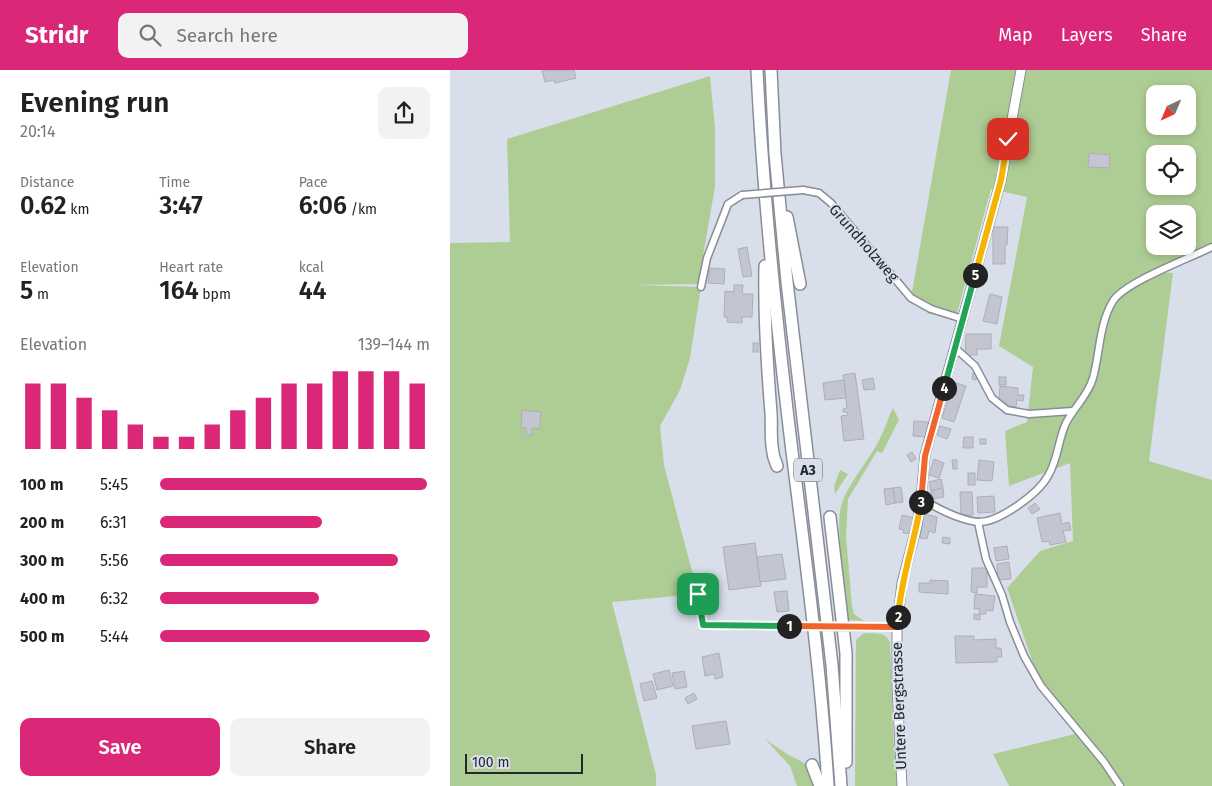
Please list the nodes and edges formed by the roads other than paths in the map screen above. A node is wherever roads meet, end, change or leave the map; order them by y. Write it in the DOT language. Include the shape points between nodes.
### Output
graph roads {
  1 [pos="757,70"];
  2 [pos="771,70"];
  3 [pos="1021,70"];
  4 [pos="775,154"];
  5 [pos="766,207"];
  6 [pos="1212,248"];
  7 [pos="800,284"];
  8 [pos="701,287"];
  9 [pos="963,319"];
  10 [pos="955,348"];
  11 [pos="1073,410"];
  12 [pos="778,466"];
  13 [pos="921,499"];
  14 [pos="830,517"];
  15 [pos="978,522"];
  16 [pos="698,594"];
  17 [pos="897,627"];
  18 [pos="812,765"];
  19 [pos="820,786"];
  20 [pos="828,786"];
  21 [pos="841,786"];
  22 [pos="846,786"];
  23 [pos="902,786"];
  24 [pos="1120,786"];
  1 -- 5 [label="highway, A3"];
  2 -- 4 [label="highway, A3"];
  3 -- 9 [label="main road, Untere Bergstrasse" via="1001,180"];
  4 -- 7 [label="highway"];
  4 -- 21 [label="highway, A3" via="792,339 832,665"];
  5 -- 12 [label="highway" via="764,300 771,437"];
  5 -- 20 [label="highway, A3"];
  6 -- 11 [label="street" via="1133,285 1114,300 1103,326 1093,378 1083,400"];
  8 -- 9 [label="street, Grundholzweg, bridge" via="707,258 728,204 742,195 804,190 819,193 831,203 911,298 931,309"];
  9 -- 10 [label="main road, Untere Bergstrasse"];
  10 -- 11 [label="street" via="976,366 992,398 1007,410 1029,414"];
  10 -- 13 [label="main road, Untere Bergstrasse" via="925,456"];
  11 -- 15 [label="street" via="1065,424 1057,457 1040,488 1009,511"];
  13 -- 15 [label="street" via="958,518"];
  13 -- 17 [label="main road, Untere Bergstrasse" via="902,583"];
  14 -- 22 [label="highway" via="846,654"];
  15 -- 24 [label="street" via="986,560 1024,656 1041,686"];
  16 -- 17 [label="street, bridge" via="703,625"];
  17 -- 23 [label="main road, Untere Bergstrasse"];
  18 -- 19 [label="highway"];
}
